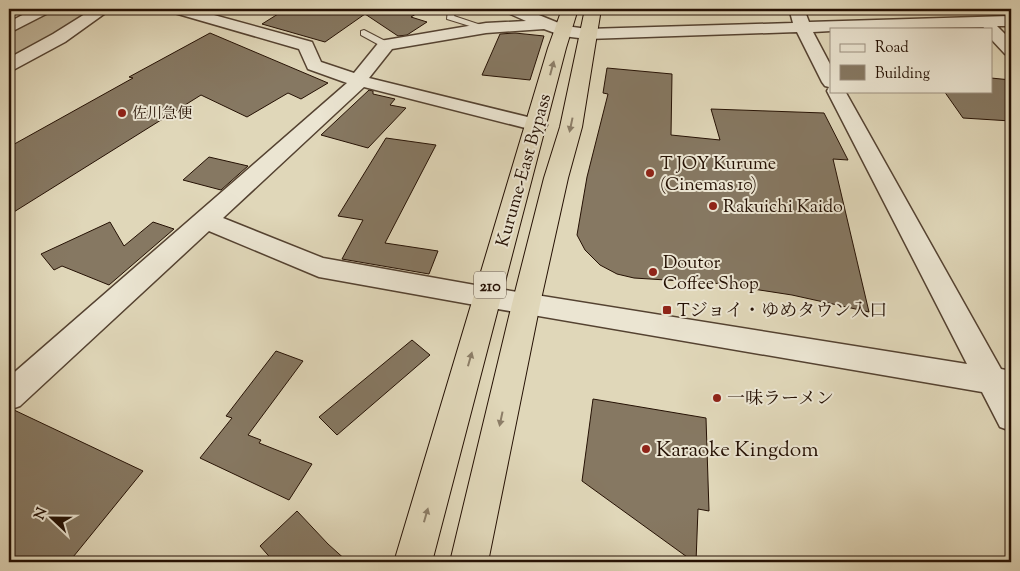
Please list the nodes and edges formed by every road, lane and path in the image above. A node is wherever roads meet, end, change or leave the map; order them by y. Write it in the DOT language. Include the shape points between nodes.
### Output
graph roads {
  1 [pos="45,9"];
  2 [pos="103,9"];
  3 [pos="176,9"];
  4 [pos="224,9"];
  5 [pos="454,9"];
  6 [pos="511,9"];
  7 [pos="797,9"];
  8 [pos="208,18"];
  9 [pos="1011,21"];
  10 [pos="572,22"];
  11 [pos="802,27"];
  12 [pos="989,27"];
  13 [pos="9,28"];
  14 [pos="486,28"];
  15 [pos="992,30"];
  16 [pos="364,33"];
  17 [pos="386,45"];
  18 [pos="1011,50"];
  19 [pos="9,65"];
  20 [pos="830,80"];
  21 [pos="359,81"];
  22 [pos="837,92"];
  23 [pos="537,125"];
  24 [pos="206,220"];
  25 [pos="486,297"];
  26 [pos="526,304"];
  27 [pos="1002,382"];
  28 [pos="9,396"];
  29 [pos="1011,417"];
  30 [pos="413,562"];
  31 [pos="469,562"];
  1 -- 13 [label="street"];
  2 -- 19 [label="street" via="60,38"];
  3 -- 8 [label="street"];
  4 -- 8 [label="street"];
  5 -- 14 [label="lane" via="450,17"];
  6 -- 10 [label="street"];
  7 -- 11 [label="street"];
  8 -- 21 [label="street" via="306,46 314,65"];
  9 -- 12 [label="street"];
  10 -- 11 [label="street"];
  10 -- 14 [label="street"];
  23 -- 10 [label="highway, Kurume-East Bypass / 210, one-way"];
  10 -- 26 [label="highway, Kurume-East Bypass / 210, one-way" via="571,127"];
  11 -- 12 [label="street"];
  11 -- 20 [label="street"];
  14 -- 17 [label="street"];
  15 -- 18 [label="street"];
  16 -- 17 [label="lane"];
  17 -- 21 [label="street"];
  21 -- 23 [label="street"];
  21 -- 24 [label="street"];
  22 -- 27 [label="street"];
  23 -- 25 [label="highway, Kurume-East Bypass / 210"];
  24 -- 25 [label="street" via="319,267"];
  24 -- 28 [label="street"];
  25 -- 26 [label="street"];
  30 -- 25 [label="highway, Kurume-East Bypass / 210, one-way"];
  26 -- 27 [label="street"];
  26 -- 31 [label="highway, Kurume-East Bypass / 210, one-way"];
  27 -- 29 [label="street"];
}
